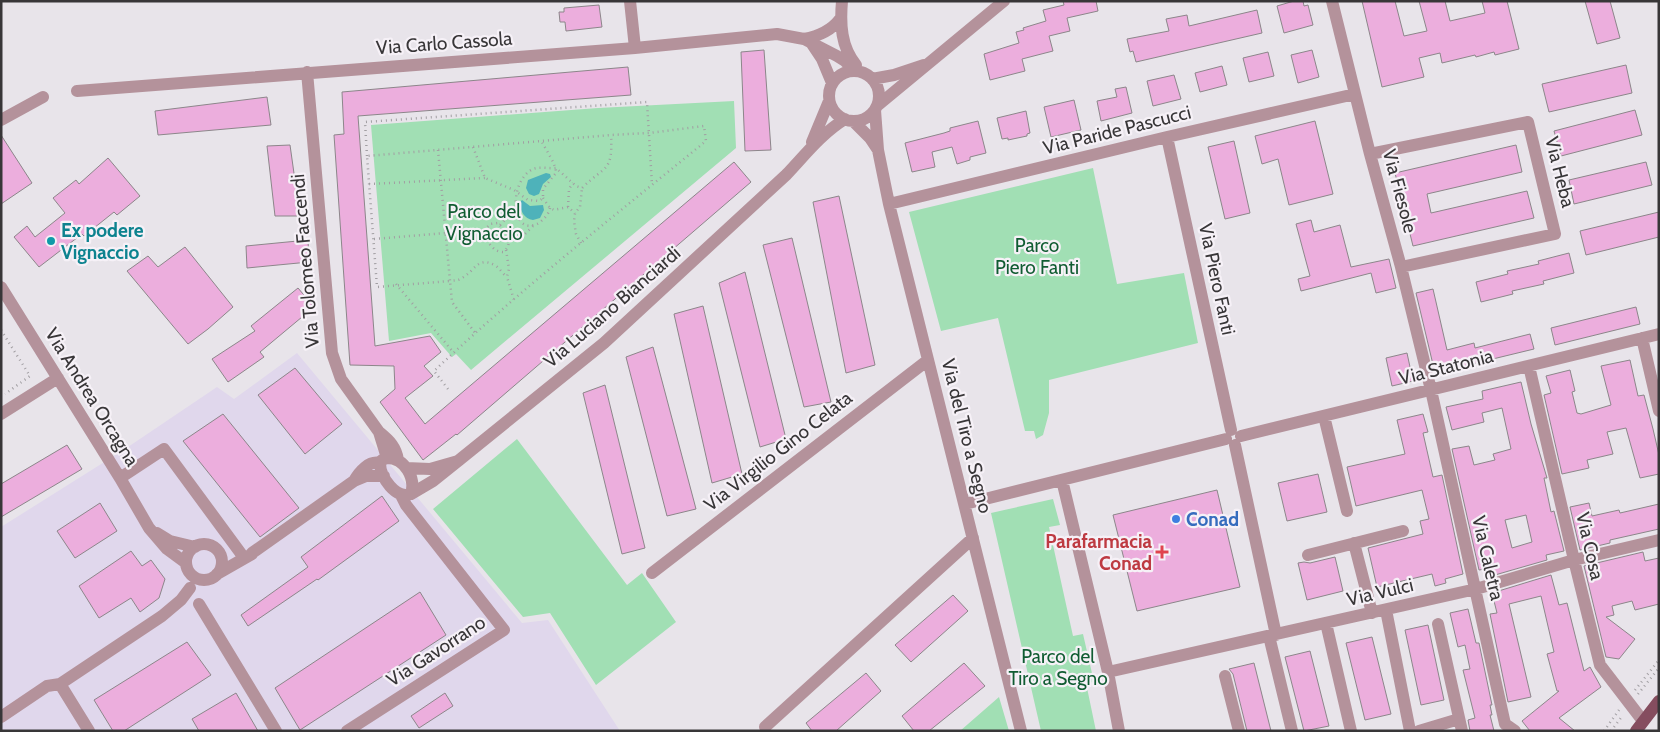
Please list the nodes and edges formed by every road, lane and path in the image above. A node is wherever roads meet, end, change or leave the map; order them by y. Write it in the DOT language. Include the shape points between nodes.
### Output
graph roads {
  1 [pos="630,1"];
  2 [pos="842,1"];
  3 [pos="1004,1"];
  4 [pos="1332,1"];
  5 [pos="840,19"];
  6 [pos="808,42"];
  7 [pos="635,48"];
  8 [pos="931,62"];
  9 [pos="307,72"];
  10 [pos="863,74"];
  11 [pos="832,83"];
  12 [pos="77,91"];
  13 [pos="1355,94"];
  14 [pos="43,97"];
  15 [pos="829,101"];
  16 [pos="876,108"];
  17 [pos="1,120"];
  18 [pos="849,120"];
  19 [pos="649,133"];
  20 [pos="611,135"];
  21 [pos="1166,137"];
  22 [pos="542,141"];
  23 [pos="473,147"];
  24 [pos="808,149"];
  25 [pos="438,150"];
  26 [pos="878,150"];
  27 [pos="1370,154"];
  28 [pos="367,156"];
  29 [pos="556,168"];
  30 [pos="485,178"];
  31 [pos="441,180"];
  32 [pos="573,183"];
  33 [pos="369,184"];
  34 [pos="652,185"];
  35 [pos="582,188"];
  36 [pos="516,191"];
  37 [pos="543,198"];
  38 [pos="889,204"];
  39 [pos="568,207"];
  40 [pos="550,208"];
  41 [pos="516,210"];
  42 [pos="576,213"];
  43 [pos="500,225"];
  44 [pos="534,225"];
  45 [pos="446,233"];
  46 [pos="508,234"];
  47 [pos="374,239"];
  48 [pos="581,243"];
  49 [pos="506,250"];
  50 [pos="1402,267"];
  51 [pos="507,277"];
  52 [pos="450,281"];
  53 [pos="396,284"];
  54 [pos="1,288"];
  55 [pos="514,300"];
  56 [pos="1,330"];
  57 [pos="476,334"];
  58 [pos="1659,334"];
  59 [pos="1642,338"];
  60 [pos="454,353"];
  61 [pos="928,360"];
  62 [pos="1529,366"];
  63 [pos="58,378"];
  64 [pos="448,388"];
  65 [pos="1431,390"];
  66 [pos="5,394"];
  67 [pos="1659,410"];
  68 [pos="1,414"];
  69 [pos="1324,416"];
  70 [pos="1233,437"];
  71 [pos="458,461"];
  72 [pos="391,465"];
  73 [pos="120,478"];
  74 [pos="1062,480"];
  75 [pos="406,494"];
  76 [pos="965,504"];
  77 [pos="1347,511"];
  78 [pos="149,528"];
  79 [pos="1402,532"];
  80 [pos="973,538"];
  81 [pos="1659,540"];
  82 [pos="1354,543"];
  83 [pos="194,547"];
  84 [pos="217,550"];
  85 [pos="247,554"];
  86 [pos="1308,554"];
  87 [pos="1574,560"];
  88 [pos="188,568"];
  89 [pos="652,573"];
  90 [pos="214,576"];
  91 [pos="190,588"];
  92 [pos="1476,589"];
  93 [pos="198,604"];
  94 [pos="1386,610"];
  95 [pos="1372,613"];
  96 [pos="1326,623"];
  97 [pos="1438,624"];
  98 [pos="1272,635"];
  99 [pos="1108,672"];
  100 [pos="1225,676"];
  101 [pos="60,684"];
  102 [pos="1659,701"];
  103 [pos="1,717"];
  104 [pos="1461,725"];
  105 [pos="1640,726"];
  106 [pos="765,727"];
  107 [pos="89,731"];
  108 [pos="276,731"];
  109 [pos="347,731"];
  110 [pos="1021,731"];
  111 [pos="1120,731"];
  112 [pos="1239,731"];
  113 [pos="1292,731"];
  114 [pos="1351,731"];
  115 [pos="1410,731"];
  116 [pos="1419,731"];
  117 [pos="1515,731"];
  1 -- 7 [label="street"];
  2 -- 5 [label="street"];
  3 -- 8 [label="street"];
  4 -- 13 [label="street, Via Fiesole"];
  5 -- 6 [label="street" via="830,30"];
  5 -- 10 [label="street" via="847,52"];
  6 -- 7 [label="street, Via Carlo Cassola" via="777,34"];
  6 -- 10 [label="street, Via Carlo Cassola"];
  6 -- 11 [label="street" via="822,59"];
  7 -- 9 [label="street, Via Carlo Cassola"];
  8 -- 10 [label="street" via="894,76"];
  8 -- 16 [label="street"];
  9 -- 12 [label="street, Via Carlo Cassola"];
  9 -- 72 [label="street, Via Tolomeo Faccendi" via="332,353 341,379 396,450"];
  10 -- 11 [label="street" via="842,74"];
  10 -- 16 [label="street" via="879,92"];
  11 -- 15 [label="street"];
  13 -- 21 [label="street, Via Paride Pascucci"];
  13 -- 27 [label="street, Via Fiesole"];
  14 -- 17 [label="street"];
  15 -- 18 [label="street" via="838,115"];
  15 -- 24 [label="street"];
  16 -- 18 [label="street" via="861,120"];
  16 -- 26 [label="street, Via del Tiro a Segno"];
  18 -- 24 [label="street" via="827,132"];
  18 -- 26 [label="street, Via del Tiro a Segno" via="870,138"];
  19 -- 20 [label="path"];
  19 -- 28 [label="path" via="647,102 365,122"];
  19 -- 34 [label="path"];
  19 -- 34 [label="path" via="704,126 706,141"];
  20 -- 22 [label="path"];
  20 -- 35 [label="path" via="609,164"];
  21 -- 38 [label="street, Via Paride Pascucci"];
  21 -- 70 [label="street, Via Piero Fanti"];
  22 -- 23 [label="path"];
  22 -- 29 [label="path"];
  23 -- 25 [label="path"];
  23 -- 30 [label="path"];
  24 -- 71 [label="street, Via Luciano Bianciardi" via="786,175 604,343"];
  25 -- 28 [label="path"];
  25 -- 31 [label="path"];
  26 -- 38 [label="street, Via del Tiro a Segno"];
  27 -- 50 [label="street, Via Fiesole"];
  27 -- 50 [label="street, Via Heba" via="1528,122 1555,234"];
  28 -- 33 [label="path"];
  29 -- 32 [label="path"];
  29 -- 36 [label="path" via="531,170"];
  29 -- 37 [label="path" via="554,176 543,189"];
  30 -- 31 [label="path"];
  30 -- 36 [label="path"];
  31 -- 33 [label="path"];
  31 -- 45 [label="path"];
  32 -- 35 [label="path"];
  32 -- 39 [label="path" via="568,193"];
  33 -- 47 [label="path"];
  34 -- 48 [label="path"];
  35 -- 42 [label="path"];
  36 -- 37 [label="path" via="528,200"];
  36 -- 41 [label="path"];
  37 -- 40 [label="path"];
  38 -- 61 [label="street, Via del Tiro a Segno"];
  39 -- 40 [label="path"];
  39 -- 42 [label="path"];
  40 -- 44 [label="path" via="546,218"];
  41 -- 43 [label="path"];
  41 -- 44 [label="path" via="522,222"];
  42 -- 48 [label="path" via="576,234"];
  43 -- 46 [label="path"];
  43 -- 49 [label="path" via="487,226 486,238 498,252"];
  44 -- 46 [label="path" via="525,234 516,237"];
  45 -- 47 [label="path"];
  45 -- 52 [label="path"];
  46 -- 49 [label="path" via="510,242"];
  47 -- 53 [label="path" via="377,287"];
  48 -- 55 [label="path"];
  49 -- 51 [label="path"];
  50 -- 65 [label="street, Via Fiesole"];
  51 -- 52 [label="path" via="495,266 481,262 464,277"];
  51 -- 55 [label="path"];
  52 -- 53 [label="path"];
  52 -- 57 [label="path" via="452,302"];
  53 -- 60 [label="path"];
  54 -- 63 [label="street, Via Andrea Orcagna"];
  55 -- 57 [label="path"];
  56 -- 66 [label="path" via="30,376"];
  57 -- 60 [label="path"];
  58 -- 59 [label="street, Via Statonia"];
  59 -- 62 [label="street, Via Statonia"];
  59 -- 67 [label="street"];
  60 -- 64 [label="path" via="434,372"];
  61 -- 76 [label="street, Via del Tiro a Segno"];
  61 -- 89 [label="street, Via Virgilio Gino Celata"];
  62 -- 65 [label="street, Via Statonia"];
  62 -- 87 [label="street, Via Cosa"];
  63 -- 68 [label="street"];
  63 -- 73 [label="street, Via Andrea Orcagna"];
  65 -- 69 [label="street, Via Statonia"];
  65 -- 92 [label="street, Via Caletra"];
  69 -- 70 [label="street, Via Statonia"];
  69 -- 77 [label="street"];
  70 -- 74 [label="street, Via Statonia"];
  70 -- 98 [label="street, Via Piero Fanti"];
  71 -- 72 [label="street, Via Luciano Bianciardi" via="430,468"];
  71 -- 75 [label="street, Via Luciano Bianciardi" via="433,481"];
  72 -- 75 [label="street" via="391,486"];
  72 -- 75 [label="street" via="413,482"];
  72 -- 85 [label="street" via="370,464 354,481"];
  73 -- 78 [label="street, Via Andrea Orcagna"];
  73 -- 85 [label="street" via="164,448"];
  74 -- 76 [label="street, Via Statonia"];
  74 -- 99 [label="street"];
  75 -- 109 [label="street, Via Gavorrano" via="406,505 504,630"];
  76 -- 80 [label="street, Via del Tiro a Segno"];
  78 -- 83 [label="street, Via Andrea Orcagna" via="170,541"];
  78 -- 88 [label="street, Via Andrea Orcagna"];
  79 -- 82 [label="street"];
  80 -- 106 [label="street"];
  80 -- 110 [label="street, Via del Tiro a Segno"];
  81 -- 87 [label="street, Via Vulci"];
  82 -- 86 [label="street"];
  82 -- 95 [label="street"];
  83 -- 84 [label="street, Via Andrea Orcagna" via="209,545"];
  83 -- 88 [label="street" via="188,554"];
  84 -- 85 [label="street, Via Andrea Orcagna"];
  84 -- 90 [label="street" via="222,565"];
  85 -- 90 [label="street"];
  87 -- 92 [label="street, Via Vulci"];
  87 -- 105 [label="street, Via Cosa" via="1600,665"];
  88 -- 90 [label="street, Via Andrea Orcagna" via="198,579"];
  88 -- 91 [label="street"];
  90 -- 93 [label="street" via="201,588"];
  91 -- 93 [label="street"];
  91 -- 101 [label="street" via="162,616"];
  92 -- 94 [label="street, Via Vulci"];
  92 -- 117 [label="street, Via Caletra" via="1505,724"];
  93 -- 108 [label="street"];
  94 -- 95 [label="street, Via Vulci"];
  94 -- 115 [label="street"];
  95 -- 96 [label="street, Via Vulci"];
  96 -- 98 [label="street, Via Vulci"];
  96 -- 114 [label="street"];
  97 -- 104 [label="street"];
  98 -- 99 [label="street, Via Vulci"];
  98 -- 113 [label="street, Via Piero Fanti"];
  99 -- 111 [label="street"];
  100 -- 112 [label="street"];
  101 -- 103 [label="street" via="47,686"];
  101 -- 107 [label="street"];
  102 -- 105 [label="main road"];
  104 -- 116 [label="street"];
}
